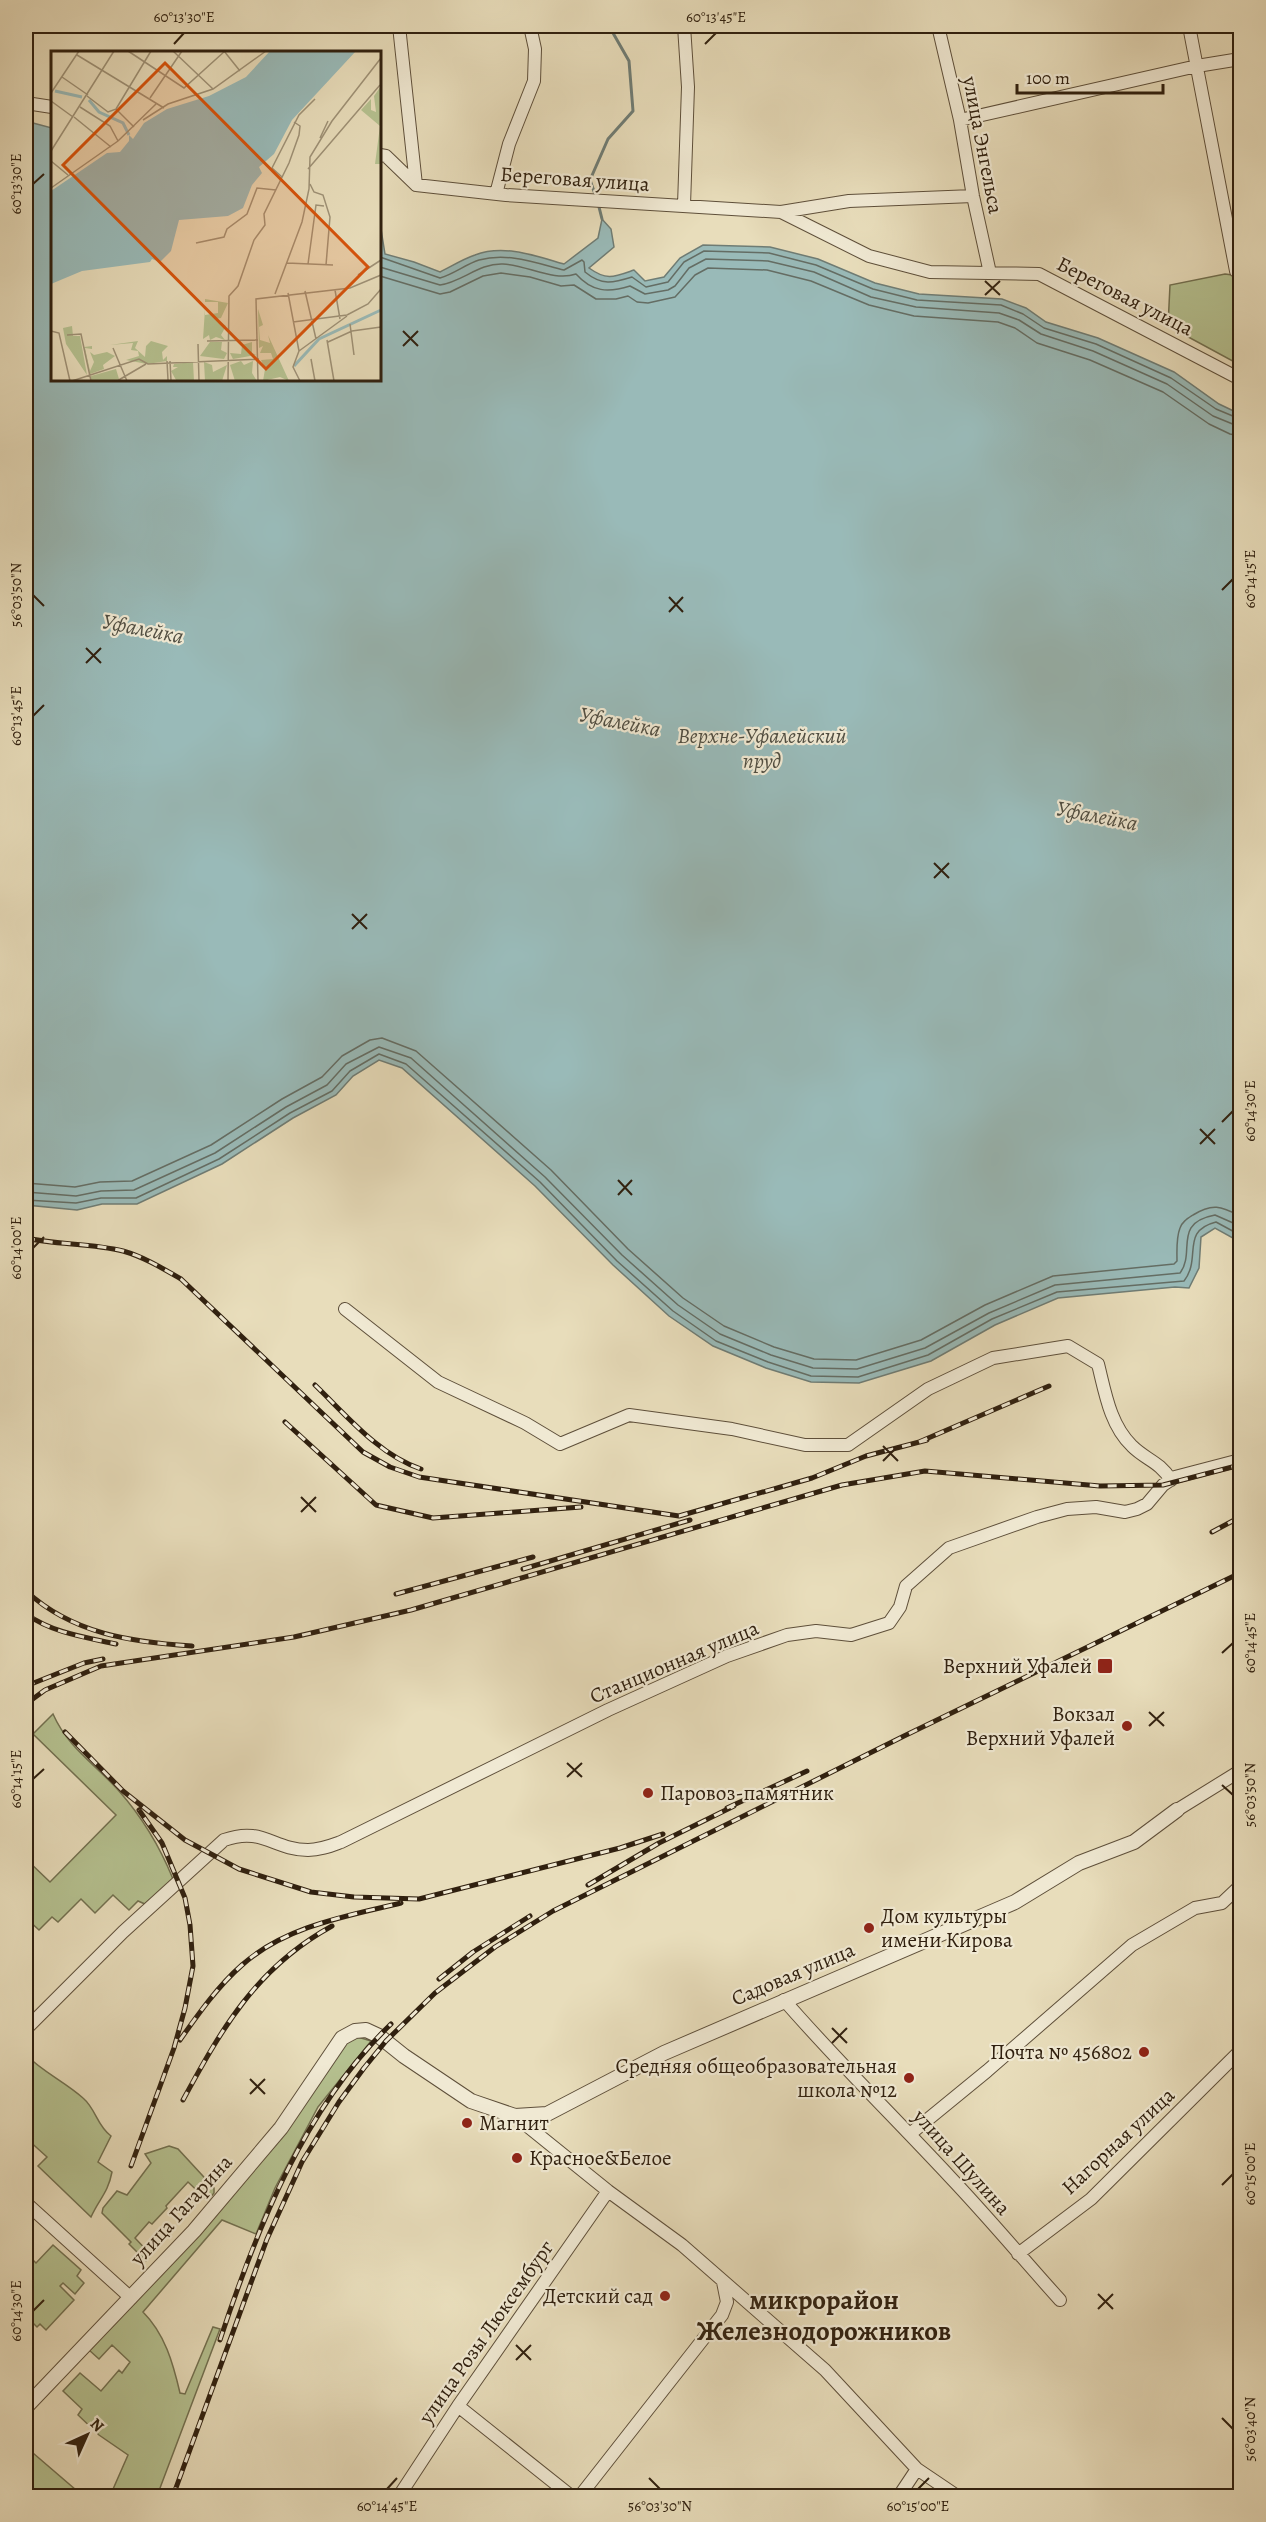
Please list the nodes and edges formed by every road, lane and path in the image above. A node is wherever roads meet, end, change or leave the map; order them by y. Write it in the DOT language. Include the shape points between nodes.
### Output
graph roads {
  1 [pos="399,26"];
  2 [pos="530,26"];
  3 [pos="684,26"];
  4 [pos="938,26"];
  5 [pos="1189,26"];
  6 [pos="1240,59"];
  7 [pos="1197,66"];
  8 [pos="26,103"];
  9 [pos="51,107"];
  10 [pos="960,120"];
  11 [pos="381,155"];
  12 [pos="416,185"];
  13 [pos="496,194"];
  14 [pos="973,196"];
  15 [pos="684,205"];
  16 [pos="781,212"];
  17 [pos="1238,272"];
  18 [pos="990,273"];
  19 [pos="1240,379"];
  20 [pos="345,1309"];
  21 [pos="1240,1460"];
  22 [pos="1171,1480"];
  23 [pos="1240,1771"];
  24 [pos="1177,1810"];
  25 [pos="1240,1886"];
  26 [pos="784,2000"];
  27 [pos="26,2029"];
  28 [pos="1240,2051"];
  29 [pos="515,2116"];
  30 [pos="910,2134"];
  31 [pos="608,2191"];
  32 [pos="26,2203"];
  33 [pos="1018,2254"];
  34 [pos="723,2282"];
  35 [pos="131,2298"];
  36 [pos="1060,2300"];
  37 [pos="458,2406"];
  38 [pos="26,2407"];
  39 [pos="917,2469"];
  40 [pos="399,2496"];
  41 [pos="570,2496"];
  42 [pos="580,2496"];
  43 [pos="899,2496"];
  44 [pos="957,2496"];
  1 -- 12 [label="street"];
  2 -- 13 [label="street" via="535,49 534,81 509,144"];
  3 -- 15 [label="street" via="688,87"];
  4 -- 10 [label="street, улица Энгельса"];
  5 -- 7 [label="street"];
  6 -- 7 [label="street"];
  7 -- 10 [label="street"];
  7 -- 17 [label="street"];
  8 -- 9 [label="street"];
  10 -- 14 [label="street, улица Энгельса"];
  11 -- 12 [label="street"];
  12 -- 13 [label="street, Береговая улица"];
  13 -- 15 [label="street, Береговая улица"];
  14 -- 16 [label="street, Береговая улица" via="849,201"];
  14 -- 18 [label="street, улица Энгельса"];
  15 -- 16 [label="street, Береговая улица"];
  16 -- 18 [label="street, Береговая улица" via="869,256 930,272"];
  18 -- 19 [label="street, Береговая улица" via="1039,274"];
  20 -- 22 [label="street" via="438,1382 560,1444 628,1415 805,1444 848,1445 928,1389 993,1358 1068,1346 1098,1364 1111,1415 1132,1446 1163,1468"];
  21 -- 22 [label="street, Станционная улица"];
  22 -- 27 [label="street, Станционная улица" via="1137,1509 1067,1509 949,1548 906,1586 900,1607 889,1623 851,1635 816,1631 788,1635 727,1656 326,1848 307,1850 253,1834 224,1840 123,1932"];
  23 -- 24 [label="street, Садовая улица"];
  24 -- 26 [label="street, Садовая улица" via="1134,1842 1079,1863 1015,1902"];
  25 -- 30 [label="street" via="1222,1903 1195,1908 1132,1946"];
  26 -- 29 [label="street, Садовая улица" via="664,2053 548,2114"];
  26 -- 30 [label="street, улица Шулина"];
  28 -- 33 [label="street, Нагорная улица" via="1091,2199"];
  29 -- 31 [label="street"];
  29 -- 35 [label="street, улица Гагарина" via="471,2101 379,2036 366,2030 355,2031 342,2038 274,2137"];
  30 -- 33 [label="street, улица Шулина"];
  31 -- 34 [label="street" via="682,2245"];
  31 -- 37 [label="street, улица Розы Люксембург"];
  32 -- 35 [label="street"];
  33 -- 36 [label="street, улица Шулина"];
  34 -- 39 [label="street" via="825,2370"];
  34 -- 42 [label="street" via="727,2302 722,2315"];
  35 -- 38 [label="street, улица Гагарина"];
  37 -- 40 [label="street, улица Розы Люксембург"];
  37 -- 41 [label="street"];
  39 -- 43 [label="street"];
  39 -- 44 [label="street"];
}
